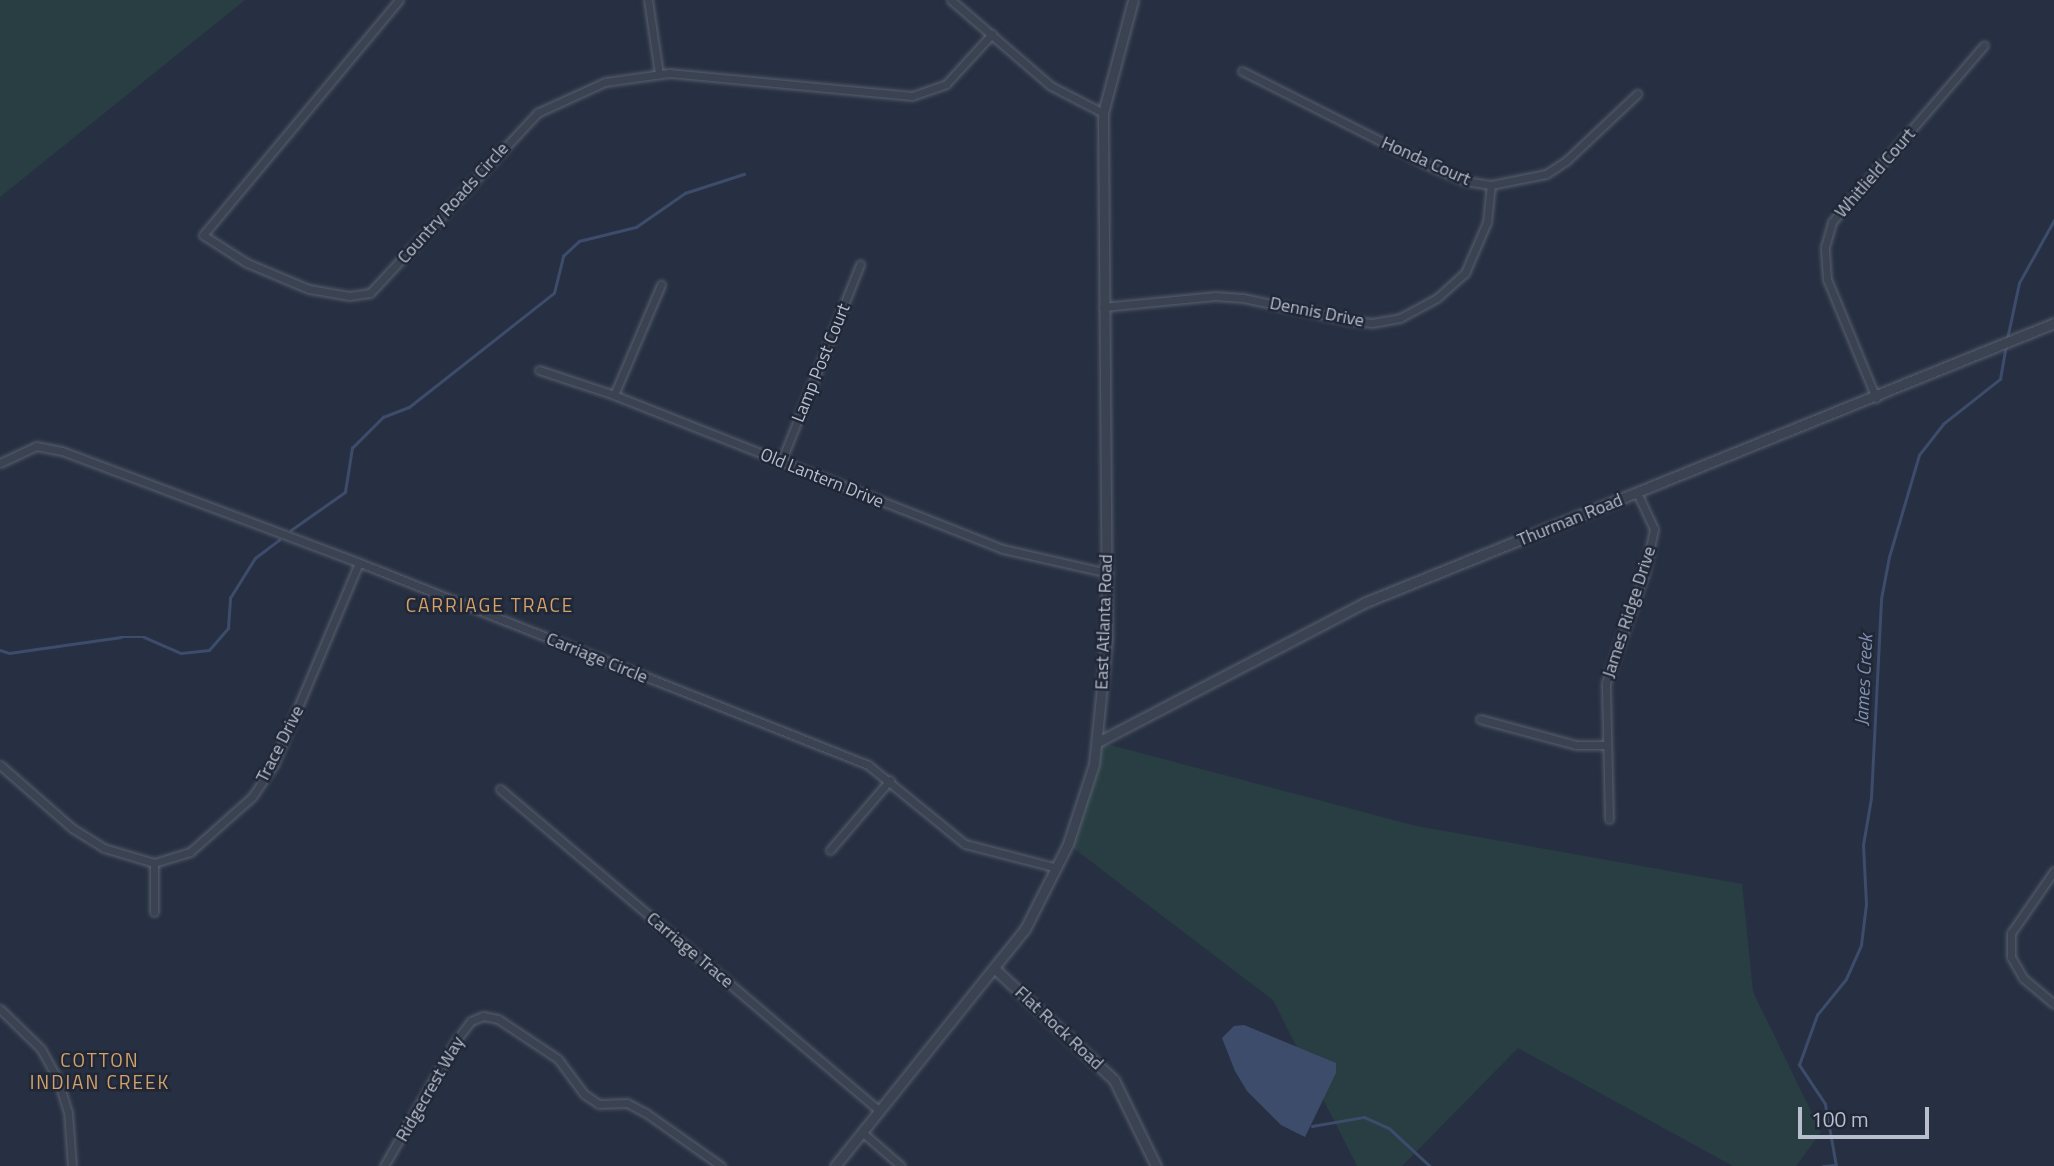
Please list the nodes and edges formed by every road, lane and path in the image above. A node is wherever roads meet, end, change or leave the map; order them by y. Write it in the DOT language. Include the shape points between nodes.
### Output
graph roads {
  1 [pos="399,0"];
  2 [pos="648,0"];
  3 [pos="951,0"];
  4 [pos="1133,0"];
  5 [pos="992,34"];
  6 [pos="1984,45"];
  7 [pos="1242,71"];
  8 [pos="659,74"];
  9 [pos="1637,93"];
  10 [pos="1103,113"];
  11 [pos="1491,185"];
  12 [pos="860,264"];
  13 [pos="661,285"];
  14 [pos="1102,307"];
  15 [pos="2054,323"];
  16 [pos="539,370"];
  17 [pos="614,395"];
  18 [pos="1875,398"];
  19 [pos="781,462"];
  20 [pos="0,463"];
  21 [pos="1637,493"];
  22 [pos="359,563"];
  23 [pos="1108,573"];
  24 [pos="1480,719"];
  25 [pos="1098,742"];
  26 [pos="1606,745"];
  27 [pos="0,765"];
  28 [pos="890,780"];
  29 [pos="500,789"];
  30 [pos="1609,819"];
  31 [pos="830,849"];
  32 [pos="154,863"];
  33 [pos="1057,868"];
  34 [pos="2054,871"];
  35 [pos="153,912"];
  36 [pos="995,969"];
  37 [pos="2054,1004"];
  38 [pos="0,1009"];
  39 [pos="880,1111"];
  40 [pos="863,1133"];
  41 [pos="72,1166"];
  42 [pos="384,1166"];
  43 [pos="721,1166"];
  44 [pos="835,1166"];
  45 [pos="901,1166"];
  46 [pos="1156,1166"];
  1 -- 8 [label="street, Country Roads Circle" via="203,235 247,263 309,289 349,296 370,293 537,113 605,82"];
  2 -- 8 [label="street"];
  3 -- 5 [label="street"];
  4 -- 10 [label="street, East Atlanta Road"];
  5 -- 8 [label="street, Country Roads Circle" via="946,84 912,96 774,80"];
  5 -- 10 [label="street" via="1051,86"];
  6 -- 18 [label="street, Whitlield Court" via="1832,222 1825,247 1827,279"];
  7 -- 11 [label="street, Honda Court" via="1430,166 1465,181"];
  9 -- 11 [label="street, Honda Court" via="1566,161 1546,174"];
  10 -- 14 [label="street, East Atlanta Road"];
  11 -- 14 [label="street, Dennis Drive" via="1487,222 1465,273 1437,298 1400,318 1373,323 1347,320 1215,296"];
  12 -- 19 [label="street, Lamp Post Court"];
  13 -- 17 [label="street"];
  14 -- 23 [label="street, East Atlanta Road"];
  15 -- 18 [label="street, Thurman Road"];
  16 -- 17 [label="street, Old Lantern Drive"];
  17 -- 19 [label="street, Old Lantern Drive"];
  18 -- 21 [label="street, Thurman Road"];
  19 -- 23 [label="street, Old Lantern Drive" via="1003,549"];
  20 -- 22 [label="street, Carriage Circle" via="36,446 62,451"];
  21 -- 25 [label="street, Thurman Road" via="1366,602"];
  21 -- 26 [label="street, James Ridge Drive" via="1654,528 1645,572 1606,682"];
  22 -- 28 [label="street, Carriage Circle" via="855,759"];
  22 -- 32 [label="street, Trace Drive" via="288,737 252,797 190,852"];
  23 -- 25 [label="street, East Atlanta Road"];
  24 -- 26 [label="street" via="1576,745"];
  25 -- 33 [label="street, East Atlanta Road"];
  26 -- 30 [label="street, James Ridge Drive"];
  27 -- 32 [label="street" via="72,828 104,848"];
  28 -- 31 [label="street"];
  28 -- 33 [label="street, Carriage Circle" via="965,844"];
  29 -- 39 [label="street, Carriage Trace"];
  32 -- 35 [label="street"];
  33 -- 36 [label="street, East Atlanta Road" via="1025,929"];
  34 -- 37 [label="street" via="2011,933 2011,957 2023,978"];
  36 -- 39 [label="street, East Atlanta Road"];
  36 -- 46 [label="street, Flat Rock Road" via="1114,1080"];
  38 -- 41 [label="street" via="41,1049 58,1080 68,1112"];
  39 -- 40 [label="street, East Atlanta Road"];
  40 -- 44 [label="street, East Atlanta Road"];
  40 -- 45 [label="street"];
  42 -- 43 [label="street, Ridgecrest Way" via="455,1042 471,1021 483,1016 498,1019 558,1059 584,1094 599,1104 627,1103 646,1112"];
}
